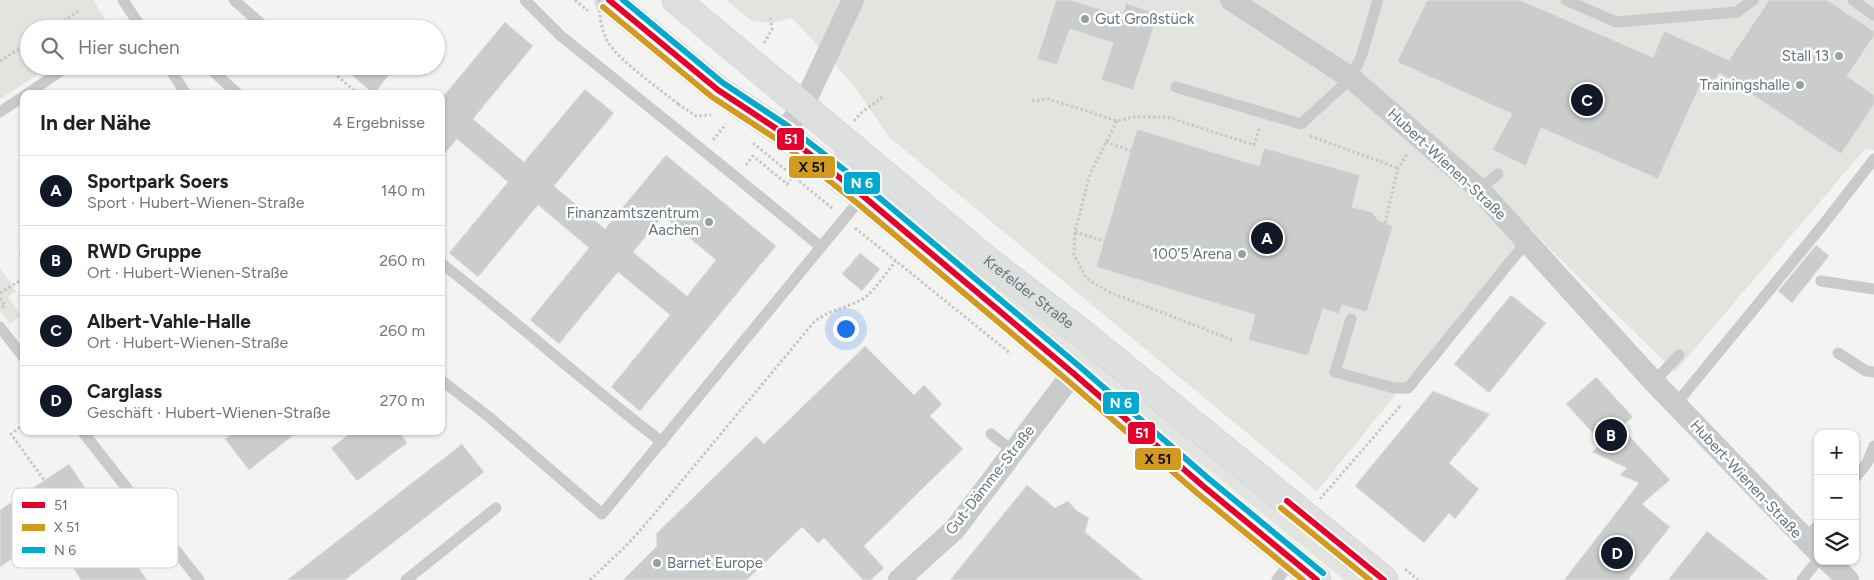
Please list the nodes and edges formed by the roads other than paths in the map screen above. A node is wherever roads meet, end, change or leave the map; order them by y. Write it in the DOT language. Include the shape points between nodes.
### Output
graph roads {
  1 [pos="123,0"];
  2 [pos="234,0"];
  3 [pos="525,0"];
  4 [pos="609,0"];
  5 [pos="676,0"];
  6 [pos="852,0"];
  7 [pos="1231,0"];
  8 [pos="1378,0"];
  9 [pos="1566,0"];
  10 [pos="1753,0"];
  11 [pos="1853,0"];
  12 [pos="1874,14"];
  13 [pos="136,20"];
  14 [pos="257,20"];
  15 [pos="55,75"];
  16 [pos="174,75"];
  17 [pos="217,75"];
  18 [pos="1351,78"];
  19 [pos="1176,86"];
  20 [pos="33,90"];
  21 [pos="183,90"];
  22 [pos="234,90"];
  23 [pos="20,99"];
  24 [pos="803,106"];
  25 [pos="0,112"];
  26 [pos="783,133"];
  27 [pos="1874,159"];
  28 [pos="1498,174"];
  29 [pos="1479,189"];
  30 [pos="863,196"];
  31 [pos="1527,241"];
  32 [pos="821,247"];
  33 [pos="445,266"];
  34 [pos="1821,281"];
  35 [pos="1874,289"];
  36 [pos="1351,318"];
  37 [pos="0,328"];
  38 [pos="20,353"];
  39 [pos="1838,354"];
  40 [pos="1679,355"];
  41 [pos="1073,372"];
  42 [pos="1874,372"];
  43 [pos="1654,382"];
  44 [pos="445,383"];
  45 [pos="1676,404"];
  46 [pos="991,434"];
  47 [pos="85,435"];
  48 [pos="662,442"];
  49 [pos="1874,446"];
  50 [pos="1013,452"];
  51 [pos="1857,475"];
  52 [pos="127,488"];
  53 [pos="496,508"];
  54 [pos="1814,540"];
  55 [pos="178,553"];
  56 [pos="1814,565"];
  57 [pos="1832,565"];
  58 [pos="1285,570"];
  59 [pos="199,580"];
  60 [pos="406,580"];
  61 [pos="899,580"];
  62 [pos="1317,580"];
  63 [pos="1384,580"];
  64 [pos="1802,580"];
  65 [pos="1848,580"];
  1 -- 13 [label="lane"];
  2 -- 14 [label="lane"];
  3 -- 32 [label="lane" via="561,36"];
  4 -- 26 [label="main road, Krefelder Straße" via="724,95"];
  5 -- 24 [label="main road, Krefelder Straße"];
  6 -- 24 [label="street"];
  7 -- 18 [label="street, Hubert-Wienen-Straße"];
  8 -- 18 [label="lane" via="1361,58"];
  9 -- 10 [label="lane" via="1616,22 1736,12"];
  11 -- 12 [label="lane"];
  15 -- 20 [label="lane"];
  16 -- 21 [label="lane"];
  17 -- 22 [label="lane"];
  18 -- 19 [label="lane" via="1301,124"];
  18 -- 29 [label="street, Hubert-Wienen-Straße"];
  23 -- 25 [label="lane"];
  24 -- 26 [label="street"];
  24 -- 63 [label="main road, Krefelder Straße" via="993,265"];
  26 -- 30 [label="main road, Krefelder Straße"];
  27 -- 45 [label="lane"];
  28 -- 29 [label="lane"];
  29 -- 31 [label="street, Hubert-Wienen-Straße"];
  30 -- 32 [label="lane"];
  30 -- 41 [label="main road, Krefelder Straße"];
  31 -- 36 [label="lane" via="1408,388 1394,388 1334,372"];
  31 -- 43 [label="street, Hubert-Wienen-Straße"];
  32 -- 48 [label="lane"];
  33 -- 48 [label="lane"];
  34 -- 35 [label="lane"];
  37 -- 38 [label="lane"];
  39 -- 42 [label="lane"];
  40 -- 43 [label="lane"];
  41 -- 50 [label="street, Gut-Dämme-Straße"];
  41 -- 58 [label="main road, Krefelder Straße" via="1203,486"];
  43 -- 45 [label="street, Hubert-Wienen-Straße"];
  44 -- 48 [label="lane" via="602,514"];
  45 -- 54 [label="street, Hubert-Wienen-Straße"];
  46 -- 50 [label="lane"];
  47 -- 52 [label="lane"];
  49 -- 51 [label="lane"];
  50 -- 61 [label="street, Gut-Dämme-Straße" via="954,529"];
  53 -- 60 [label="lane"];
  55 -- 59 [label="lane"];
  56 -- 64 [label="lane"];
  57 -- 65 [label="street"];
  58 -- 62 [label="main road, Krefelder Straße"];
}
